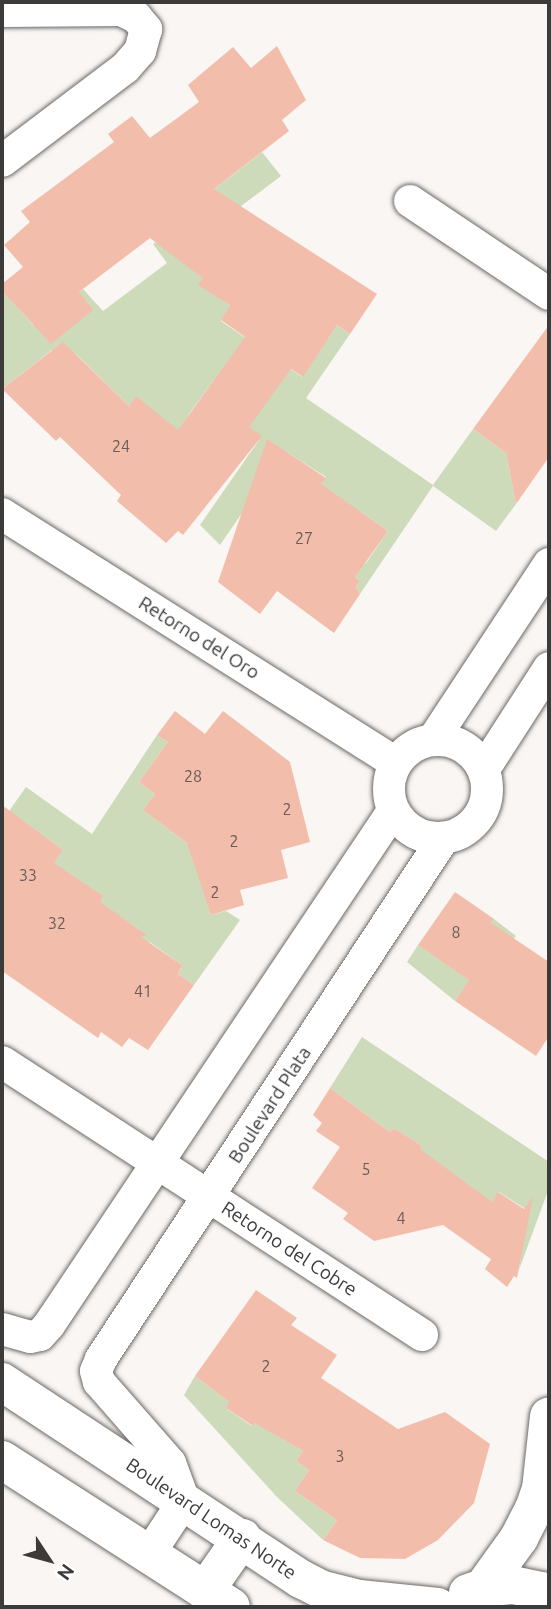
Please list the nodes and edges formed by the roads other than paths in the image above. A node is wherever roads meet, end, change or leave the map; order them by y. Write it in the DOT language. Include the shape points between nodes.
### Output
graph roads {
  1 [pos="2,11"];
  2 [pos="2,160"];
  3 [pos="410,201"];
  4 [pos="549,294"];
  5 [pos="2,514"];
  6 [pos="549,564"];
  7 [pos="549,668"];
  8 [pos="433,740"];
  9 [pos="396,762"];
  10 [pos="484,769"];
  11 [pos="393,811"];
  12 [pos="443,839"];
  13 [pos="2,1062"];
  14 [pos="157,1163"];
  15 [pos="210,1197"];
  16 [pos="2,1329"];
  17 [pos="422,1335"];
  18 [pos="2,1382"];
  19 [pos="549,1416"];
  20 [pos="2,1460"];
  21 [pos="184,1501"];
  22 [pos="242,1538"];
  23 [pos="149,1554"];
  24 [pos="483,1588"];
  25 [pos="549,1597"];
  26 [pos="218,1599"];
  27 [pos="438,1607"];
  28 [pos="445,1607"];
  1 -- 2 [label="street" via="121,10 136,17 146,29 140,51 125,68"];
  3 -- 4 [label="street"];
  5 -- 9 [label="street, Retorno del Oro"];
  6 -- 8 [label="street"];
  7 -- 10 [label="street"];
  8 -- 9 [label="street" via="412,747"];
  8 -- 10 [label="street" via="453,741 472,752"];
  9 -- 11 [label="street" via="389,794"];
  10 -- 12 [label="street" via="487,799 481,814 472,826"];
  11 -- 12 [label="street" via="405,827 423,837"];
  11 -- 14 [label="street"];
  12 -- 15 [label="street, Boulevard Plata"];
  13 -- 14 [label="street, Retorno del Cobre"];
  14 -- 15 [label="street, Retorno del Cobre"];
  14 -- 16 [label="street" via="40,1335 30,1337"];
  15 -- 17 [label="street, Retorno del Cobre"];
  15 -- 21 [label="street, Boulevard Plata" via="96,1371 99,1382 170,1463"];
  18 -- 21 [label="street, Boulevard Lomas Norte"];
  19 -- 24 [label="street" via="541,1489 534,1509"];
  20 -- 23 [label="street"];
  21 -- 22 [label="street, Boulevard Lomas Norte"];
  21 -- 23 [label="street"];
  22 -- 26 [label="street"];
  22 -- 27 [label="street, Boulevard Lomas Norte" via="323,1590 359,1599"];
  23 -- 26 [label="street"];
  24 -- 25 [label="street" via="513,1585"];
  24 -- 28 [label="street"];
}
